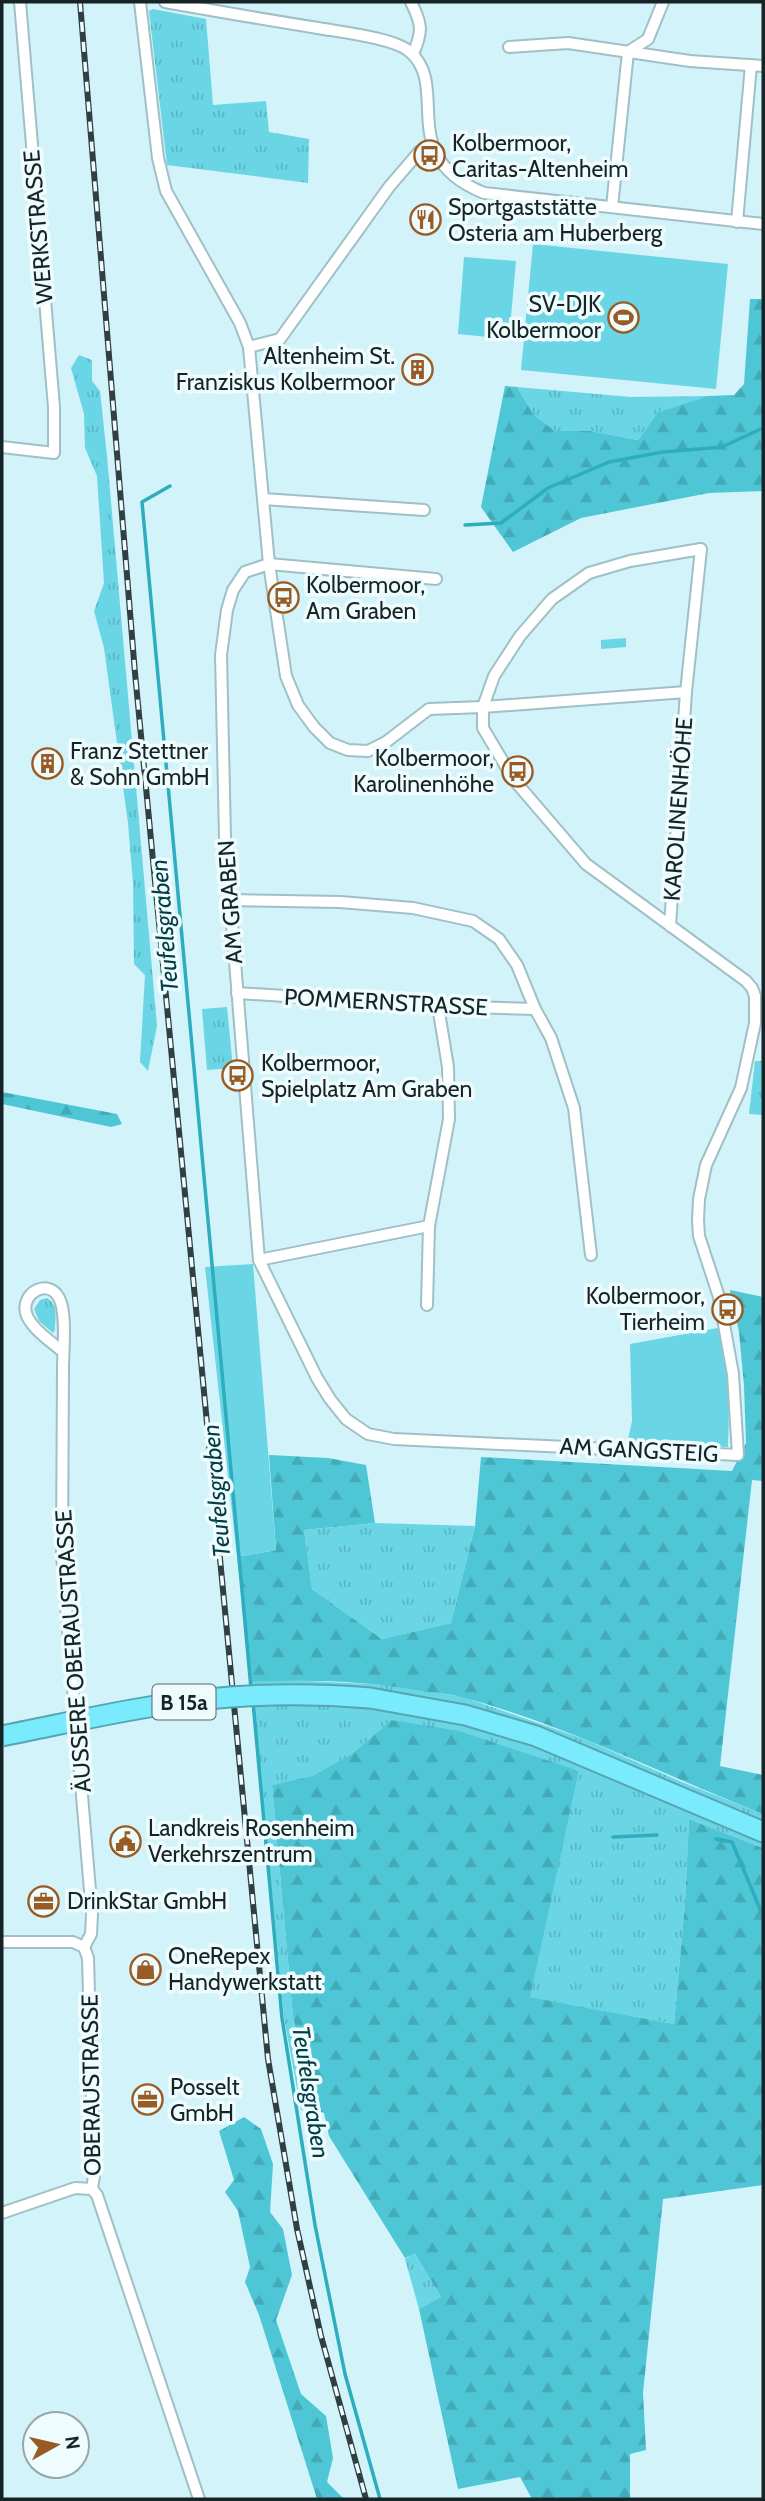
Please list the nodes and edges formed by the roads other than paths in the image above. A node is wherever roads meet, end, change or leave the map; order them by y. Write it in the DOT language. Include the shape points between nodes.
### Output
graph roads {
  1 [pos="20,2"];
  2 [pos="140,2"];
  3 [pos="165,2"];
  4 [pos="411,2"];
  5 [pos="663,2"];
  6 [pos="509,47"];
  7 [pos="628,52"];
  8 [pos="413,54"];
  9 [pos="751,65"];
  10 [pos="763,66"];
  11 [pos="433,146"];
  12 [pos="612,208"];
  13 [pos="737,222"];
  14 [pos="763,224"];
  15 [pos="249,347"];
  16 [pos="2,447"];
  17 [pos="263,499"];
  18 [pos="424,510"];
  19 [pos="269,564"];
  20 [pos="436,579"];
  21 [pos="686,692"];
  22 [pos="484,707"];
  23 [pos="229,900"];
  24 [pos="670,926"];
  25 [pos="237,993"];
  26 [pos="438,1006"];
  27 [pos="535,1009"];
  28 [pos="741,1088"];
  29 [pos="429,1226"];
  30 [pos="591,1255"];
  31 [pos="259,1260"];
  32 [pos="427,1305"];
  33 [pos="63,1352"];
  34 [pos="2,1736"];
  35 [pos="763,1832"];
  36 [pos="2,1942"];
  37 [pos="84,1947"];
  38 [pos="92,2189"];
  39 [pos="2,2214"];
  40 [pos="199,2499"];
  1 -- 16 [label="street, WERKSTRASSE" via="54,453"];
  2 -- 15 [label="street" via="166,191"];
  3 -- 8 [label="street" via="358,36 396,44"];
  4 -- 8 [label="street" via="421,24"];
  5 -- 7 [label="street" via="648,39"];
  6 -- 7 [label="street" via="568,43"];
  7 -- 9 [label="street"];
  7 -- 12 [label="street"];
  8 -- 11 [label="street" via="424,72"];
  9 -- 10 [label="street"];
  9 -- 13 [label="street"];
  11 -- 12 [label="street" via="464,184 491,195"];
  11 -- 15 [label="street" via="419,152 389,187 280,339"];
  12 -- 13 [label="street"];
  13 -- 14 [label="street"];
  15 -- 17 [label="street"];
  17 -- 18 [label="street"];
  17 -- 19 [label="street"];
  19 -- 20 [label="street"];
  19 -- 22 [label="street" via="286,676 298,705 330,743 368,751 429,709"];
  19 -- 23 [label="street, AM GRABEN" via="245,572 233,590 221,655"];
  21 -- 22 [label="street, KAROLINENHÖHE"];
  21 -- 22 [label="street, KAROLINENHÖHE" via="701,549 589,573 552,599 494,676"];
  21 -- 24 [label="street, KAROLINENHÖHE"];
  22 -- 24 [label="street, KAROLINENHÖHE" via="483,728 514,780 586,864"];
  23 -- 25 [label="street, AM GRABEN"];
  23 -- 27 [label="street" via="412,908 473,921 499,939 517,965"];
  24 -- 28 [label="street, KAROLINENHÖHE" via="752,988 755,1023"];
  25 -- 26 [label="street, POMMERNSTRASSE"];
  25 -- 31 [label="street, AM GRABEN"];
  26 -- 27 [label="street, POMMERNSTRASSE"];
  26 -- 29 [label="street" via="448,1067 449,1119"];
  27 -- 30 [label="street" via="551,1038 574,1108"];
  28 -- 31 [label="street, AM GANGSTEIG" via="706,1165 698,1220 733,1374 738,1455 394,1439 368,1434 346,1419 330,1399"];
  29 -- 31 [label="street"];
  29 -- 32 [label="street"];
  33 -- 33 [label="street, ÄUSSERE OBERAUSTRASSE" via="60,1300 52,1290 34,1290 26,1314"];
  33 -- 37 [label="street, ÄUSSERE OBERAUSTRASSE" via="65,1594 92,1914 91,1934"];
  34 -- 35 [label="highway, B 15a, bridge" via="196,1700 271,1694 370,1698 465,1715 536,1736"];
  36 -- 37 [label="street" via="73,1942"];
  37 -- 38 [label="street, OBERAUSTRASSE" via="89,1984"];
  38 -- 39 [label="street" via="75,2188"];
  38 -- 40 [label="street, OBERAUSTRASSE"];
}
